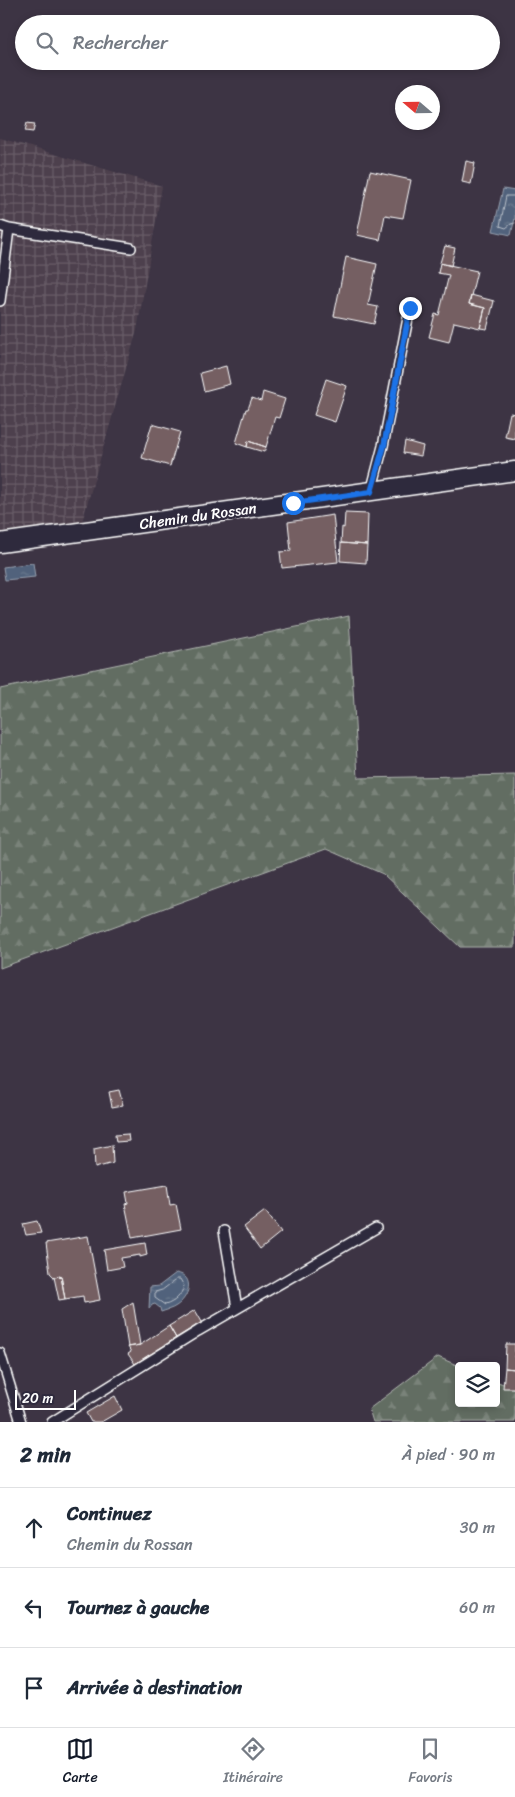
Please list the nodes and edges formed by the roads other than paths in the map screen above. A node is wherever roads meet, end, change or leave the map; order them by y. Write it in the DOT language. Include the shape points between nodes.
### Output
graph roads {
  1 [pos="0,226"];
  2 [pos="9,229"];
  3 [pos="131,248"];
  4 [pos="0,301"];
  5 [pos="410,308"];
  6 [pos="515,471"];
  7 [pos="371,492"];
  8 [pos="0,543"];
  9 [pos="376,1228"];
  10 [pos="224,1232"];
  11 [pos="237,1308"];
  12 [pos="0,1353"];
  13 [pos="21,1422"];
  14 [pos="52,1422"];
  1 -- 2 [label="lane"];
  2 -- 3 [label="lane"];
  2 -- 4 [label="lane"];
  5 -- 7 [label="lane" via="384,446"];
  6 -- 7 [label="street, Chemin du Rossan"];
  7 -- 8 [label="street, Chemin du Rossan"];
  9 -- 11 [label="lane"];
  10 -- 11 [label="lane"];
  11 -- 14 [label="lane"];
  12 -- 13 [label="lane"];
}
